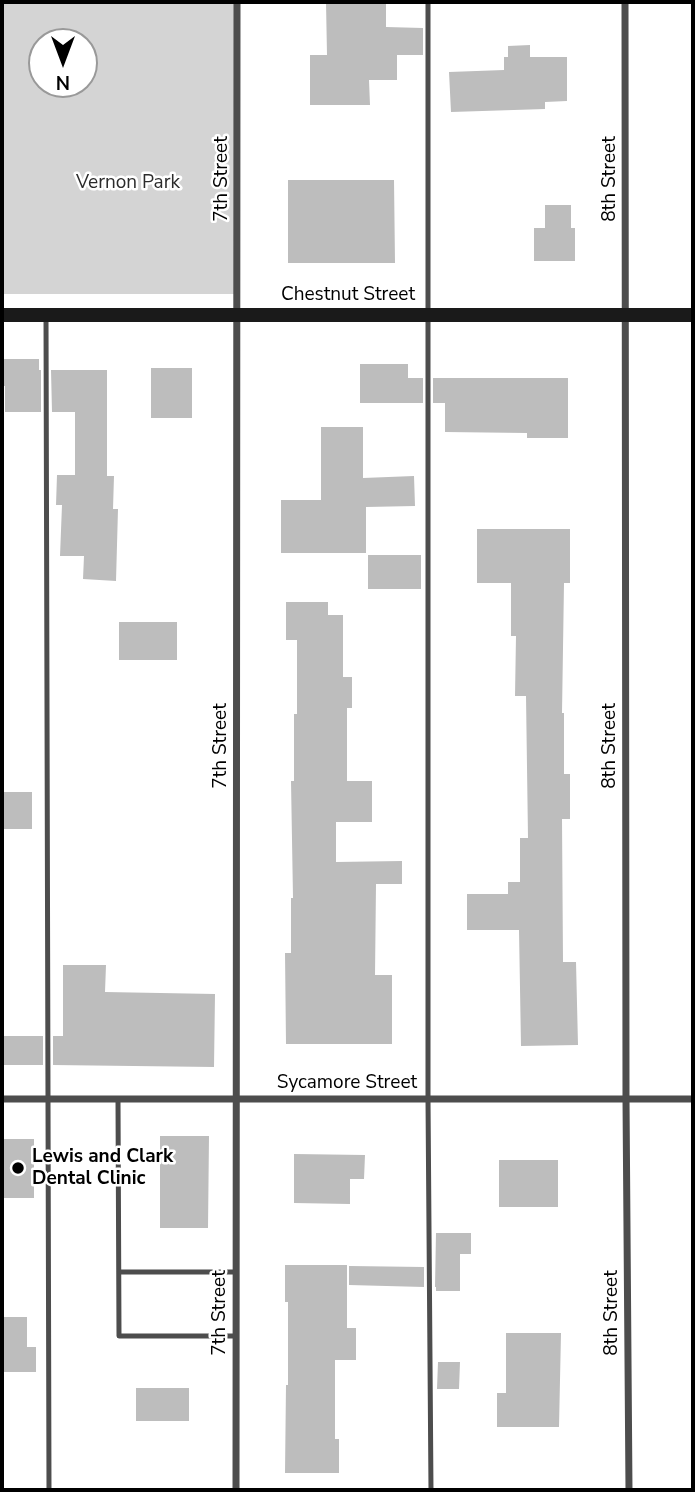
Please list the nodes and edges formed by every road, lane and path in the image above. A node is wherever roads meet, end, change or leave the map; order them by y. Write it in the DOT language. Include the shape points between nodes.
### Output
graph roads {
  1 [pos="237,2"];
  2 [pos="428,2"];
  3 [pos="625,2"];
  4 [pos="2,315"];
  5 [pos="47,315"];
  6 [pos="237,315"];
  7 [pos="428,315"];
  8 [pos="626,315"];
  9 [pos="693,315"];
  10 [pos="2,1099"];
  11 [pos="48,1099"];
  12 [pos="118,1099"];
  13 [pos="236,1099"];
  14 [pos="428,1099"];
  15 [pos="626,1099"];
  16 [pos="693,1099"];
  17 [pos="119,1272"];
  18 [pos="236,1272"];
  19 [pos="236,1336"];
  20 [pos="49,1490"];
  21 [pos="236,1490"];
  22 [pos="431,1490"];
  23 [pos="629,1490"];
  1 -- 6 [label="street, 7th Street"];
  2 -- 7 [label="lane"];
  3 -- 8 [label="street, 8th Street"];
  4 -- 5 [label="street, Chestnut Street"];
  5 -- 6 [label="street, Chestnut Street"];
  5 -- 11 [label="lane"];
  6 -- 7 [label="street, Chestnut Street"];
  6 -- 13 [label="street, 7th Street"];
  7 -- 8 [label="street, Chestnut Street"];
  7 -- 14 [label="lane"];
  8 -- 9 [label="street, Chestnut Street"];
  8 -- 15 [label="street, 8th Street"];
  10 -- 11 [label="street, Sycamore Street"];
  11 -- 12 [label="street, Sycamore Street"];
  11 -- 20 [label="lane"];
  12 -- 13 [label="street, Sycamore Street"];
  12 -- 17 [label="lane"];
  13 -- 14 [label="street, Sycamore Street"];
  13 -- 18 [label="street, 7th Street"];
  14 -- 15 [label="street, Sycamore Street"];
  14 -- 22 [label="lane"];
  15 -- 16 [label="street, Sycamore Street"];
  15 -- 23 [label="street, 8th Street"];
  17 -- 18 [label="lane"];
  17 -- 19 [label="lane" via="120,1336"];
  18 -- 19 [label="street, 7th Street"];
  19 -- 21 [label="street, 7th Street"];
}
